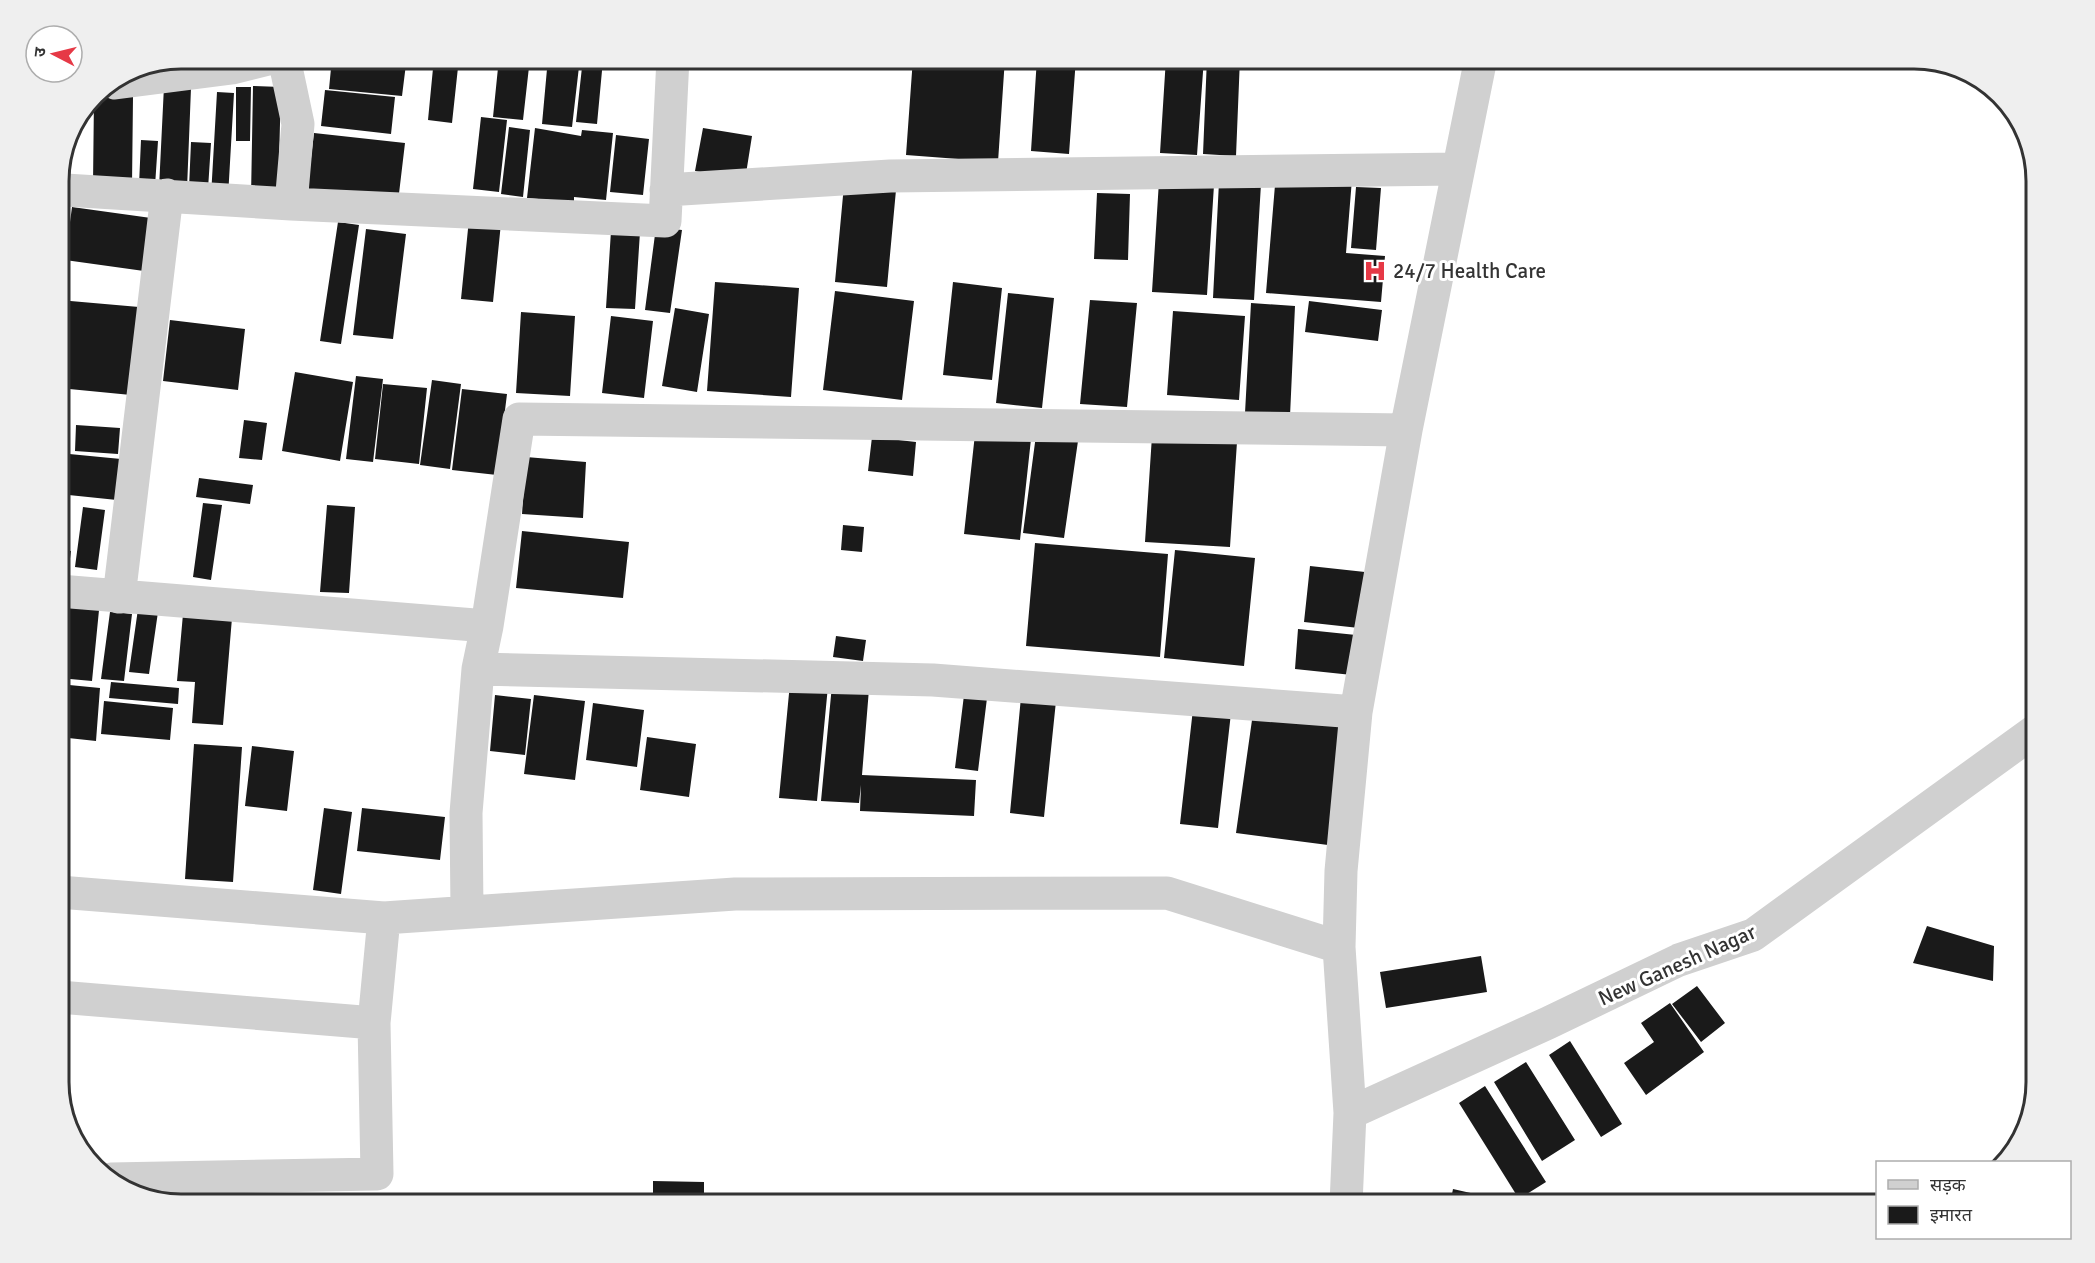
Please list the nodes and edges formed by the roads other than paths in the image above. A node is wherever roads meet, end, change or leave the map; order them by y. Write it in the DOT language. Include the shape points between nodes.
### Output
graph roads {
  1 [pos="224,69"];
  2 [pos="286,69"];
  3 [pos="672,69"];
  4 [pos="1479,69"];
  5 [pos="135,80"];
  6 [pos="1458,169"];
  7 [pos="69,190"];
  8 [pos="666,190"];
  9 [pos="167,195"];
  10 [pos="291,204"];
  11 [pos="1406,430"];
  12 [pos="69,592"];
  13 [pos="119,597"];
  14 [pos="487,626"];
  15 [pos="478,669"];
  16 [pos="1356,711"];
  17 [pos="2026,737"];
  18 [pos="69,893"];
  19 [pos="467,911"];
  20 [pos="384,918"];
  21 [pos="1339,947"];
  22 [pos="69,998"];
  23 [pos="374,1023"];
  24 [pos="1350,1113"];
  25 [pos="125,1179"];
  26 [pos="1346,1194"];
  1 -- 5 [label="street"];
  2 -- 10 [label="street" via="298,124"];
  3 -- 8 [label="street"];
  4 -- 6 [label="street"];
  6 -- 8 [label="street" via="890,176"];
  6 -- 11 [label="street"];
  7 -- 9 [label="street"];
  8 -- 10 [label="street" via="665,221"];
  9 -- 10 [label="street"];
  9 -- 13 [label="street"];
  11 -- 14 [label="street" via="519,419"];
  11 -- 16 [label="street"];
  12 -- 13 [label="street"];
  13 -- 14 [label="street"];
  14 -- 15 [label="street"];
  15 -- 16 [label="street" via="933,681"];
  15 -- 19 [label="street" via="466,813"];
  16 -- 21 [label="street" via="1341,871"];
  17 -- 24 [label="street, New Ganesh Nagar" via="1753,935 1679,960"];
  18 -- 20 [label="street"];
  19 -- 20 [label="street"];
  19 -- 21 [label="street" via="735,894 1167,893"];
  20 -- 23 [label="street"];
  21 -- 24 [label="street"];
  22 -- 23 [label="street"];
  23 -- 25 [label="street" via="376,1174"];
  24 -- 26 [label="street"];
}
